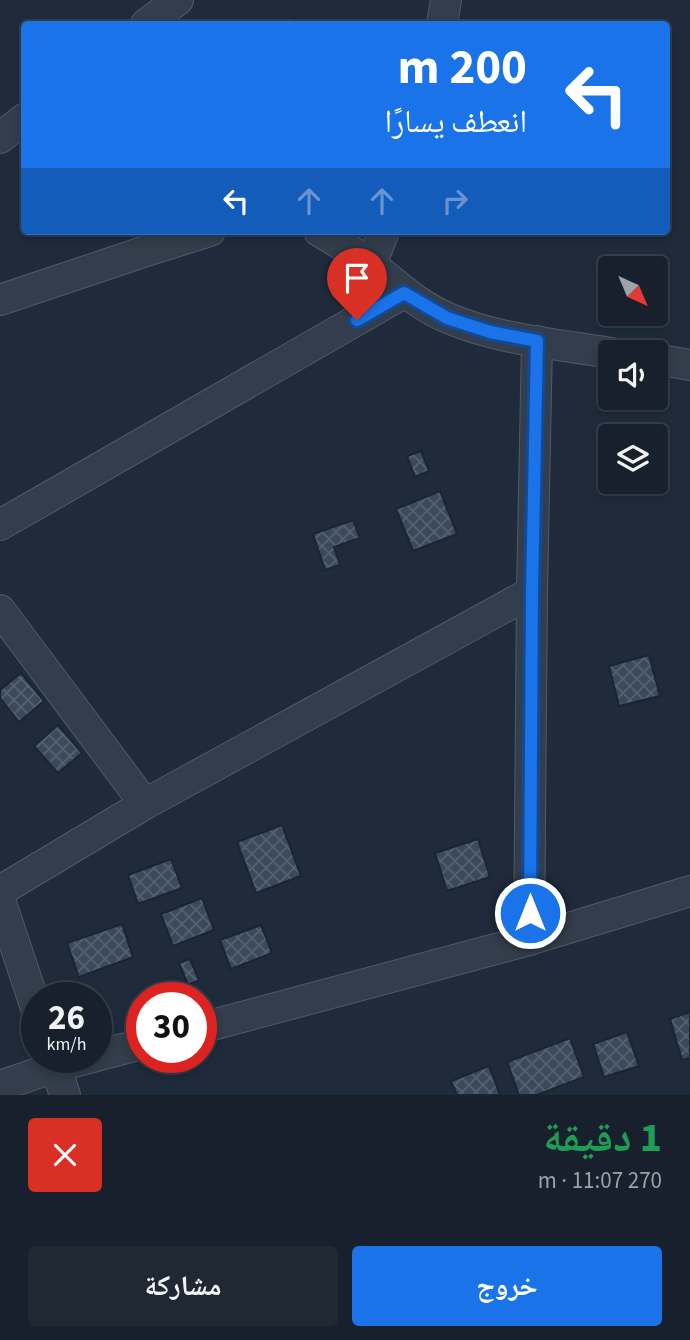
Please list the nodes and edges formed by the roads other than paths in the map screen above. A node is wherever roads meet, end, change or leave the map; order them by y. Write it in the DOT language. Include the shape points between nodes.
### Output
graph roads {
  1 [pos="178,0"];
  2 [pos="446,0"];
  3 [pos="150,21"];
  4 [pos="442,21"];
  5 [pos="21,121"];
  6 [pos="0,138"];
  7 [pos="196,235"];
  8 [pos="324,235"];
  9 [pos="383,235"];
  10 [pos="372,265"];
  11 [pos="404,293"];
  12 [pos="0,300"];
  13 [pos="537,341"];
  14 [pos="598,351"];
  15 [pos="668,361"];
  16 [pos="690,365"];
  17 [pos="0,525"];
  18 [pos="532,592"];
  19 [pos="0,610"];
  20 [pos="145,804"];
  21 [pos="0,891"];
  22 [pos="690,891"];
  23 [pos="0,900"];
  24 [pos="529,940"];
  25 [pos="27,982"];
  26 [pos="217,1024"];
  27 [pos="29,1073"];
  28 [pos="58,1073"];
  29 [pos="0,1086"];
  30 [pos="65,1095"];
  1 -- 3 [label="street"];
  2 -- 4 [label="street"];
  5 -- 6 [label="street"];
  7 -- 12 [label="street"];
  8 -- 10 [label="street"];
  9 -- 10 [label="street"];
  10 -- 11 [label="street"];
  11 -- 13 [label="street" via="447,318"];
  11 -- 17 [label="street"];
  13 -- 14 [label="street"];
  13 -- 18 [label="street"];
  15 -- 16 [label="street"];
  18 -- 20 [label="street"];
  18 -- 24 [label="street"];
  19 -- 20 [label="street"];
  20 -- 21 [label="street"];
  22 -- 24 [label="street"];
  23 -- 25 [label="street"];
  24 -- 26 [label="street"];
  27 -- 29 [label="street"];
  28 -- 30 [label="street"];
}
